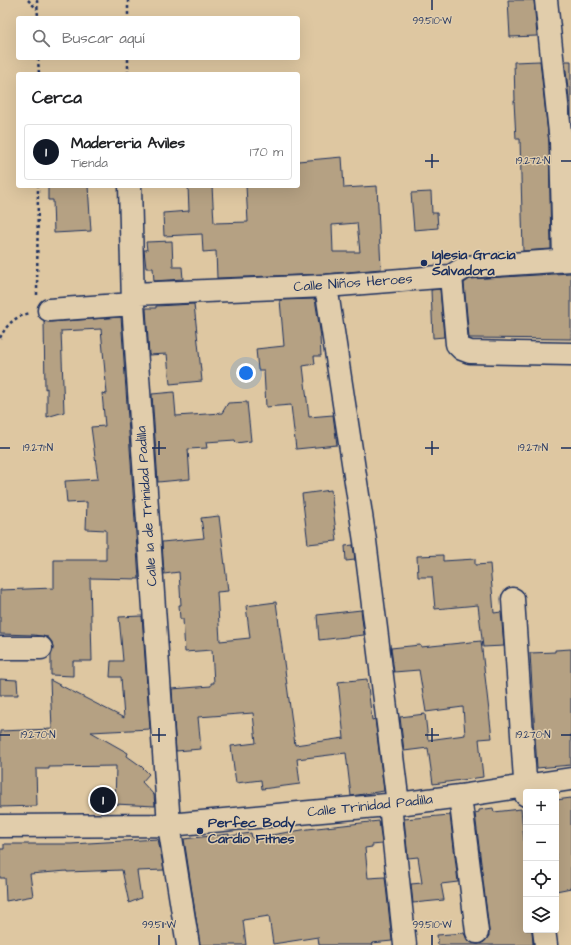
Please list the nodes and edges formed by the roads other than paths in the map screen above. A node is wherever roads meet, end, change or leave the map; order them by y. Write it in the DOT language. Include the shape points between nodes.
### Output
graph roads {
  1 [pos="546,0"];
  2 [pos="130,188"];
  3 [pos="568,260"];
  4 [pos="452,276"];
  5 [pos="326,286"];
  6 [pos="133,299"];
  7 [pos="49,310"];
  8 [pos="571,354"];
  9 [pos="513,599"];
  10 [pos="0,648"];
  11 [pos="41,648"];
  12 [pos="571,778"];
  13 [pos="525,789"];
  14 [pos="532,789"];
  15 [pos="523,791"];
  16 [pos="460,796"];
  17 [pos="394,804"];
  18 [pos="169,825"];
  19 [pos="0,826"];
  20 [pos="477,932"];
  21 [pos="544,933"];
  22 [pos="188,945"];
  23 [pos="405,945"];
  24 [pos="546,945"];
  1 -- 3 [label="street" via="561,142"];
  2 -- 6 [label="street, Calle 1a de Trinidad Padilla"];
  3 -- 4 [label="street, Calle Niños Heroes" via="466,267"];
  4 -- 5 [label="street, Calle Niños Heroes"];
  4 -- 8 [label="street" via="457,344 462,349 470,352"];
  5 -- 6 [label="street, Calle Niños Heroes"];
  5 -- 17 [label="street" via="365,541"];
  6 -- 7 [label="street, Calle Niños Heroes"];
  6 -- 18 [label="street, Calle 1a de Trinidad Padilla"];
  9 -- 13 [label="street"];
  10 -- 11 [label="street"];
  12 -- 14 [label="street, Calle Trinidad Padilla"];
  15 -- 16 [label="street, Calle Trinidad Padilla"];
  16 -- 17 [label="street, Calle Trinidad Padilla"];
  16 -- 20 [label="street"];
  17 -- 18 [label="street, Calle Trinidad Padilla"];
  17 -- 23 [label="street"];
  18 -- 19 [label="street, Calle Trinidad Padilla"];
  18 -- 22 [label="street, Calle 1a de Trinidad Padilla"];
  21 -- 24 [label="street"];
}
